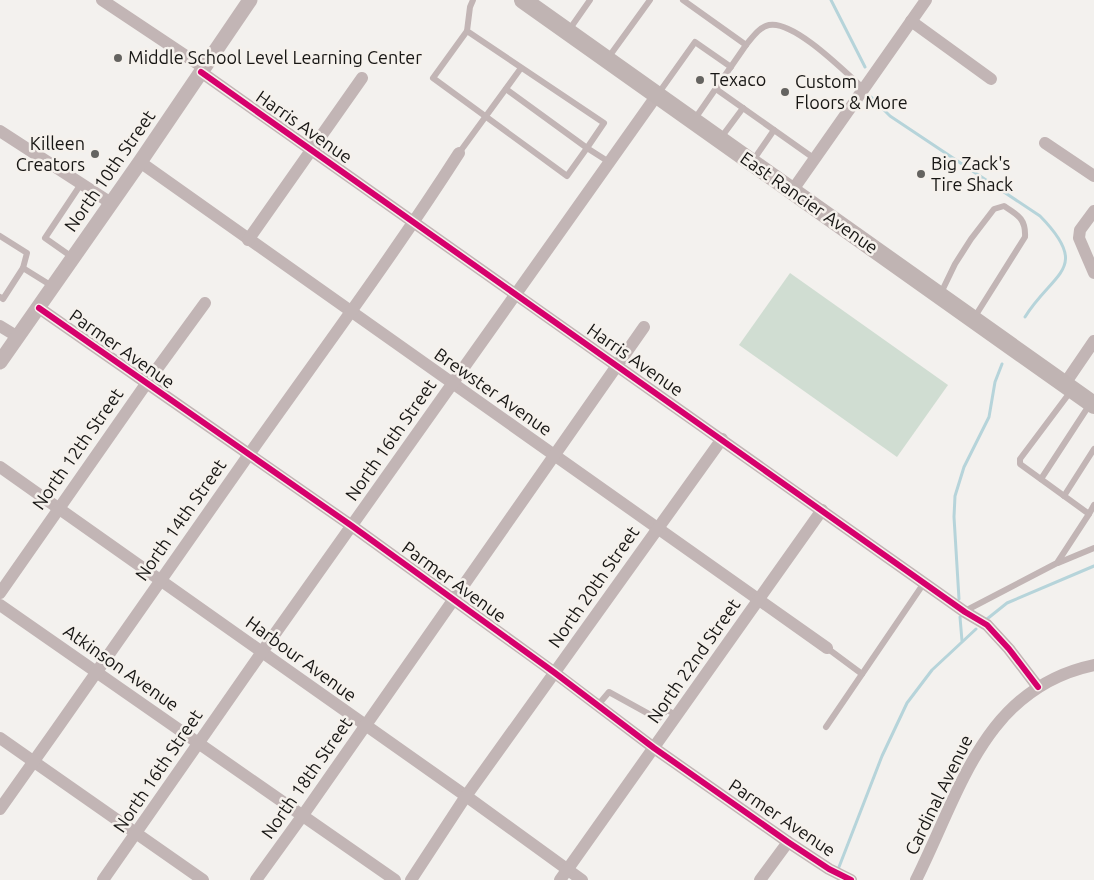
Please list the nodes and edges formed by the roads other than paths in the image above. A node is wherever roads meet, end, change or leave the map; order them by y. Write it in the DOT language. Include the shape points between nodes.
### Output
graph roads {
  1 [pos="102,0"];
  2 [pos="250,0"];
  3 [pos="474,0"];
  4 [pos="523,0"];
  5 [pos="590,0"];
  6 [pos="650,0"];
  7 [pos="683,0"];
  8 [pos="926,0"];
  9 [pos="910,21"];
  10 [pos="467,31"];
  11 [pos="568,32"];
  12 [pos="746,45"];
  13 [pos="607,59"];
  14 [pos="731,67"];
  15 [pos="521,68"];
  16 [pos="202,70"];
  17 [pos="362,78"];
  18 [pos="991,79"];
  19 [pos="863,88"];
  20 [pos="506,89"];
  21 [pos="716,89"];
  22 [pos="657,94"];
  23 [pos="742,108"];
  24 [pos="485,116"];
  25 [pos="693,121"];
  26 [pos="774,130"];
  27 [pos="0,131"];
  28 [pos="720,140"];
  29 [pos="1045,143"];
  30 [pos="587,148"];
  31 [pos="312,150"];
  32 [pos="459,153"];
  33 [pos="815,159"];
  34 [pos="140,162"];
  35 [pos="609,162"];
  36 [pos="751,162"];
  37 [pos="1094,176"];
  38 [pos="81,184"];
  39 [pos="792,191"];
  40 [pos="111,203"];
  41 [pos="1094,211"];
  42 [pos="414,222"];
  43 [pos="0,236"];
  44 [pos="248,240"];
  45 [pos="73,258"];
  46 [pos="24,268"];
  47 [pos="1094,273"];
  48 [pos="53,287"];
  49 [pos="515,294"];
  50 [pos="940,295"];
  51 [pos="0,297"];
  52 [pos="205,303"];
  53 [pos="39,308"];
  54 [pos="350,312"];
  55 [pos="973,319"];
  56 [pos="0,326"];
  57 [pos="644,327"];
  58 [pos="18,337"];
  59 [pos="1094,340"];
  60 [pos="0,362"];
  61 [pos="616,366"];
  62 [pos="146,384"];
  63 [pos="452,384"];
  64 [pos="1068,387"];
  65 [pos="1092,404"];
  66 [pos="722,439"];
  67 [pos="1094,449"];
  68 [pos="248,455"];
  69 [pos="553,456"];
  70 [pos="0,467"];
  71 [pos="1041,479"];
  72 [pos="1064,496"];
  73 [pos="1094,505"];
  74 [pos="58,508"];
  75 [pos="822,510"];
  76 [pos="1089,514"];
  77 [pos="352,526"];
  78 [pos="658,529"];
  79 [pos="1094,548"];
  80 [pos="1057,563"];
  81 [pos="160,580"];
  82 [pos="924,583"];
  83 [pos="0,593"];
  84 [pos="452,599"];
  85 [pos="758,600"];
  86 [pos="0,605"];
  87 [pos="965,611"];
  88 [pos="827,648"];
  89 [pos="262,652"];
  90 [pos="1094,665"];
  91 [pos="97,672"];
  92 [pos="555,673"];
  93 [pos="862,674"];
  94 [pos="1038,687"];
  95 [pos="598,706"];
  96 [pos="676,715"];
  97 [pos="365,726"];
  98 [pos="826,727"];
  99 [pos="0,738"];
  100 [pos="198,744"];
  101 [pos="654,748"];
  102 [pos="34,762"];
  103 [pos="466,796"];
  104 [pos="0,809"];
  105 [pos="303,815"];
  106 [pos="136,834"];
  107 [pos="788,842"];
  108 [pos="563,875"];
  109 [pos="104,880"];
  110 [pos="203,880"];
  111 [pos="256,880"];
  112 [pos="395,880"];
  113 [pos="411,880"];
  114 [pos="582,880"];
  115 [pos="760,880"];
  116 [pos="851,880"];
  117 [pos="916,880"];
  1 -- 16 [label="street, Harris Avenue"];
  2 -- 16 [label="street, North 10th Street"];
  3 -- 10 [label="lane"];
  4 -- 11 [label="main road, East Rancier Avenue"];
  5 -- 11 [label="lane"];
  6 -- 13 [label="lane"];
  7 -- 12 [label="lane"];
  8 -- 9 [label="street"];
  9 -- 18 [label="street"];
  9 -- 19 [label="street"];
  10 -- 15 [label="lane"];
  10 -- 24 [label="lane" via="434,78"];
  11 -- 13 [label="main road, East Rancier Avenue"];
  12 -- 14 [label="lane"];
  12 -- 19 [label="lane" via="769,25 784,28 804,38"];
  13 -- 22 [label="main road, East Rancier Avenue"];
  14 -- 21 [label="lane"];
  14 -- 22 [label="lane" via="695,42"];
  15 -- 20 [label="lane"];
  15 -- 30 [label="lane" via="604,123"];
  16 -- 31 [label="street, Harris Avenue"];
  16 -- 34 [label="street, North 10th Street"];
  17 -- 31 [label="street"];
  19 -- 33 [label="street"];
  20 -- 24 [label="lane"];
  20 -- 30 [label="lane"];
  21 -- 23 [label="lane"];
  21 -- 25 [label="lane"];
  22 -- 25 [label="main road, East Rancier Avenue"];
  22 -- 35 [label="street, North 16th Street"];
  23 -- 26 [label="lane"];
  23 -- 28 [label="lane"];
  24 -- 30 [label="lane" via="567,176"];
  24 -- 32 [label="lane"];
  25 -- 28 [label="main road, East Rancier Avenue"];
  26 -- 33 [label="lane"];
  26 -- 36 [label="lane"];
  27 -- 38 [label="street"];
  28 -- 36 [label="main road, East Rancier Avenue"];
  29 -- 37 [label="street"];
  30 -- 35 [label="lane"];
  31 -- 42 [label="street, Harris Avenue"];
  31 -- 44 [label="street"];
  32 -- 42 [label="street, North 14th Street"];
  33 -- 39 [label="street"];
  34 -- 40 [label="street, North 10th Street"];
  34 -- 44 [label="street, Brewster Avenue"];
  35 -- 49 [label="street, North 16th Street"];
  36 -- 39 [label="main road, East Rancier Avenue"];
  38 -- 40 [label="street"];
  38 -- 45 [label="lane" via="45,238"];
  39 -- 50 [label="main road, East Rancier Avenue"];
  40 -- 45 [label="street, North 10th Street"];
  41 -- 47 [label="street" via="1080,230 1079,238"];
  42 -- 49 [label="street, Harris Avenue"];
  42 -- 54 [label="street, North 14th Street"];
  43 -- 46 [label="lane" via="27,253"];
  44 -- 54 [label="street, Brewster Avenue"];
  45 -- 48 [label="street, North 10th Street"];
  46 -- 48 [label="lane"];
  46 -- 51 [label="lane" via="3,299"];
  48 -- 53 [label="street, North 10th Street"];
  49 -- 61 [label="street, Harris Avenue"];
  49 -- 63 [label="street, North 16th Street"];
  50 -- 55 [label="main road, East Rancier Avenue"];
  50 -- 55 [label="lane" via="955,264 994,209 1004,206 1019,216 1026,226 1025,237"];
  52 -- 62 [label="street, North 12th Street"];
  53 -- 58 [label="street, North 10th Street"];
  53 -- 62 [label="street, Parmer Avenue"];
  54 -- 63 [label="street, Brewster Avenue"];
  54 -- 68 [label="street, North 14th Street"];
  55 -- 64 [label="main road, East Rancier Avenue"];
  56 -- 58 [label="street"];
  57 -- 61 [label="street, North 18th Street"];
  58 -- 60 [label="street, North 10th Street"];
  59 -- 64 [label="street"];
  61 -- 66 [label="street, Harris Avenue"];
  61 -- 69 [label="street, North 18th Street"];
  62 -- 68 [label="street, Parmer Avenue"];
  62 -- 74 [label="street, North 12th Street"];
  63 -- 69 [label="street, Brewster Avenue"];
  63 -- 77 [label="street, North 16th Street"];
  64 -- 65 [label="main road, East Rancier Avenue"];
  64 -- 71 [label="lane" via="1020,459 1020,464"];
  65 -- 71 [label="lane"];
  66 -- 75 [label="street, Harris Avenue"];
  66 -- 78 [label="street, North 20th Street"];
  67 -- 72 [label="lane"];
  68 -- 77 [label="street, Parmer Avenue"];
  68 -- 81 [label="street, North 14th Street"];
  69 -- 78 [label="street, Brewster Avenue"];
  69 -- 84 [label="street, North 18th Street"];
  70 -- 74 [label="street, Harbour Avenue"];
  71 -- 72 [label="lane"];
  72 -- 76 [label="lane"];
  73 -- 76 [label="lane"];
  74 -- 81 [label="street, Harbour Avenue"];
  74 -- 83 [label="street, North 12th Street"];
  75 -- 82 [label="street, Harris Avenue"];
  75 -- 85 [label="street, North 22nd Street"];
  76 -- 80 [label="lane"];
  77 -- 84 [label="street, Parmer Avenue"];
  77 -- 89 [label="street, North 16th Street"];
  78 -- 85 [label="street, Brewster Avenue"];
  78 -- 92 [label="street, North 20th Street"];
  79 -- 80 [label="lane"];
  80 -- 87 [label="lane"];
  81 -- 89 [label="street, Harbour Avenue"];
  81 -- 91 [label="street, North 14th Street"];
  82 -- 87 [label="street, Harris Avenue"];
  82 -- 93 [label="lane"];
  84 -- 92 [label="street, Parmer Avenue"];
  84 -- 97 [label="street, North 18th Street"];
  85 -- 88 [label="street, Brewster Avenue"];
  85 -- 96 [label="street, North 22nd Street"];
  86 -- 91 [label="street, Atkinson Avenue"];
  87 -- 94 [label="street, Harris Avenue" via="987,625"];
  88 -- 93 [label="lane"];
  89 -- 97 [label="street, Harbour Avenue"];
  89 -- 100 [label="street, North 16th Street"];
  90 -- 94 [label="street, Cardinal Avenue" via="1052,678"];
  91 -- 100 [label="street, Atkinson Avenue"];
  91 -- 102 [label="street, North 14th Street"];
  92 -- 95 [label="street, Parmer Avenue"];
  92 -- 103 [label="street, North 20th Street"];
  93 -- 98 [label="lane"];
  94 -- 117 [label="street, Cardinal Avenue" via="1017,703 982,742"];
  95 -- 96 [label="lane" via="609,692 658,719 667,710"];
  95 -- 101 [label="street, Parmer Avenue"];
  96 -- 101 [label="street, North 22nd Street"];
  97 -- 103 [label="street, Harbour Avenue"];
  97 -- 105 [label="street, North 18th Street"];
  99 -- 102 [label="street"];
  100 -- 105 [label="street, Atkinson Avenue"];
  100 -- 106 [label="street, North 16th Street"];
  101 -- 107 [label="street, Parmer Avenue"];
  101 -- 108 [label="street, North 22nd Street"];
  102 -- 104 [label="street, North 14th Street"];
  102 -- 106 [label="street"];
  103 -- 108 [label="street, Harbour Avenue"];
  103 -- 113 [label="street, North 20th Street"];
  105 -- 111 [label="street, North 18th Street"];
  105 -- 112 [label="street, Atkinson Avenue"];
  106 -- 109 [label="street, North 16th Street"];
  106 -- 110 [label="street"];
  107 -- 115 [label="street"];
  107 -- 116 [label="street, Parmer Avenue"];
  108 -- 114 [label="street, Harbour Avenue"];
}
